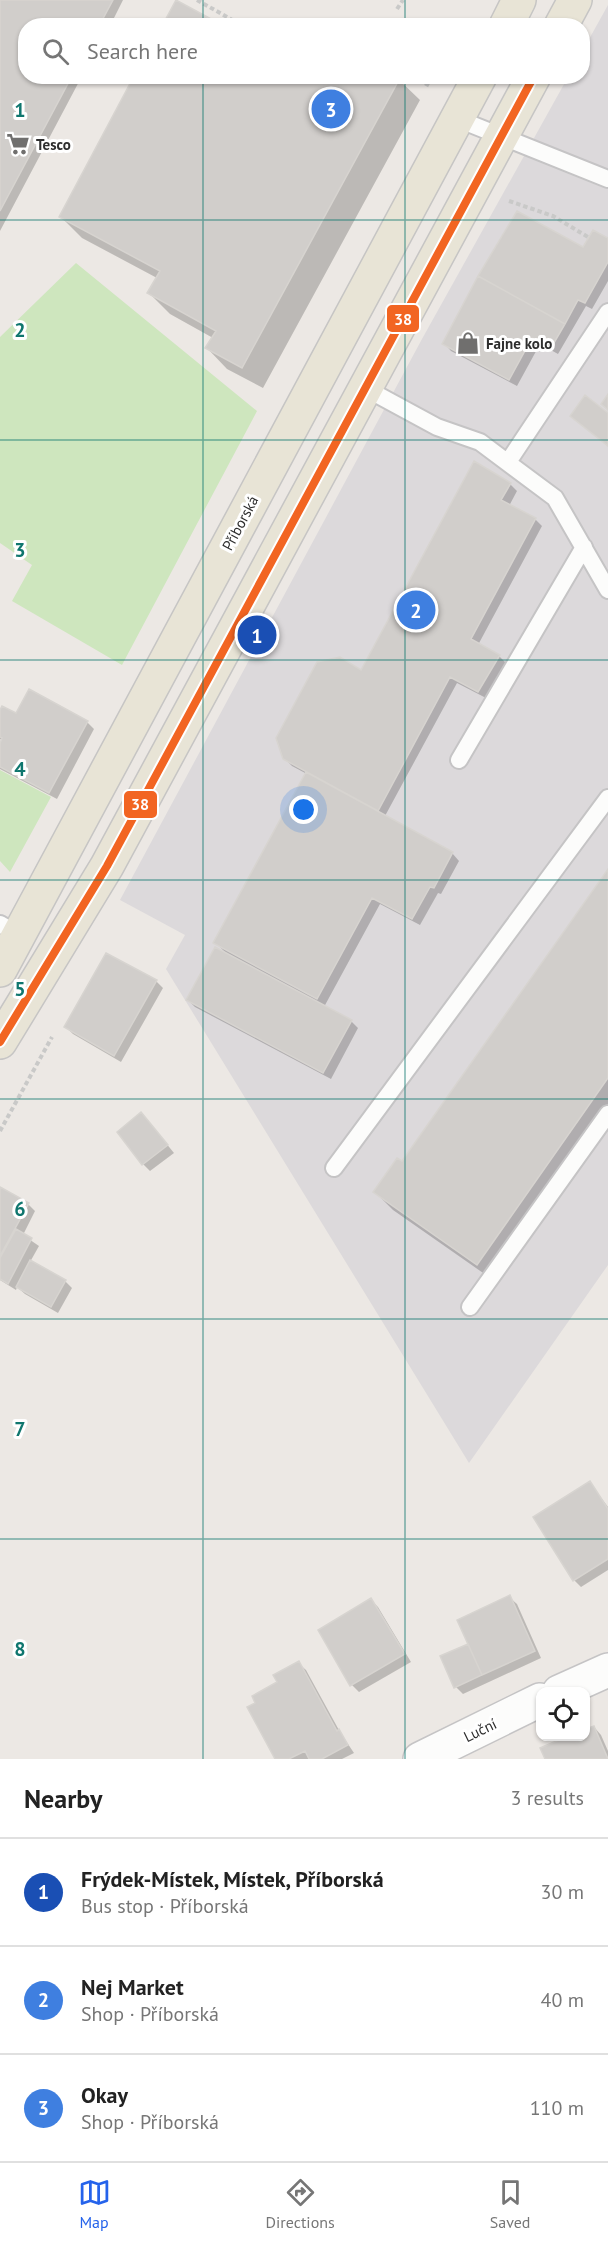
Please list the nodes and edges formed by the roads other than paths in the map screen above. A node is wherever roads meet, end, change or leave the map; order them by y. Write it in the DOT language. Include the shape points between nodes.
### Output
graph roads {
  1 [pos="519,0"];
  2 [pos="575,0"];
  3 [pos="510,18"];
  4 [pos="565,18"];
  5 [pos="476,84"];
  6 [pos="530,84"];
  7 [pos="459,119"];
  8 [pos="502,136"];
  9 [pos="608,179"];
  10 [pos="608,312"];
  11 [pos="365,388"];
  12 [pos="508,462"];
  13 [pos="584,548"];
  14 [pos="608,590"];
  15 [pos="459,760"];
  16 [pos="608,798"];
  17 [pos="9,930"];
  18 [pos="0,970"];
  19 [pos="0,1042"];
  20 [pos="608,1114"];
  21 [pos="334,1167"];
  22 [pos="470,1307"];
  23 [pos="608,1670"];
  24 [pos="570,1687"];
  25 [pos="536,1702"];
  26 [pos="420,1759"];
  1 -- 3 [label="main road"];
  2 -- 4 [label="main road"];
  5 -- 7 [label="main road, Příborská"];
  6 -- 8 [label="main road"];
  7 -- 8 [label="lane"];
  7 -- 17 [label="main road, Příborská"];
  8 -- 9 [label="lane"];
  8 -- 11 [label="main road"];
  10 -- 12 [label="lane"];
  11 -- 12 [label="lane" via="437,427 480,442"];
  11 -- 19 [label="main road" via="107,866"];
  12 -- 13 [label="lane" via="555,498"];
  13 -- 14 [label="lane"];
  13 -- 15 [label="lane"];
  16 -- 21 [label="lane"];
  17 -- 18 [label="main road, Příborská"];
  20 -- 22 [label="lane"];
  23 -- 24 [label="street"];
  25 -- 26 [label="street, Luční"];
}
